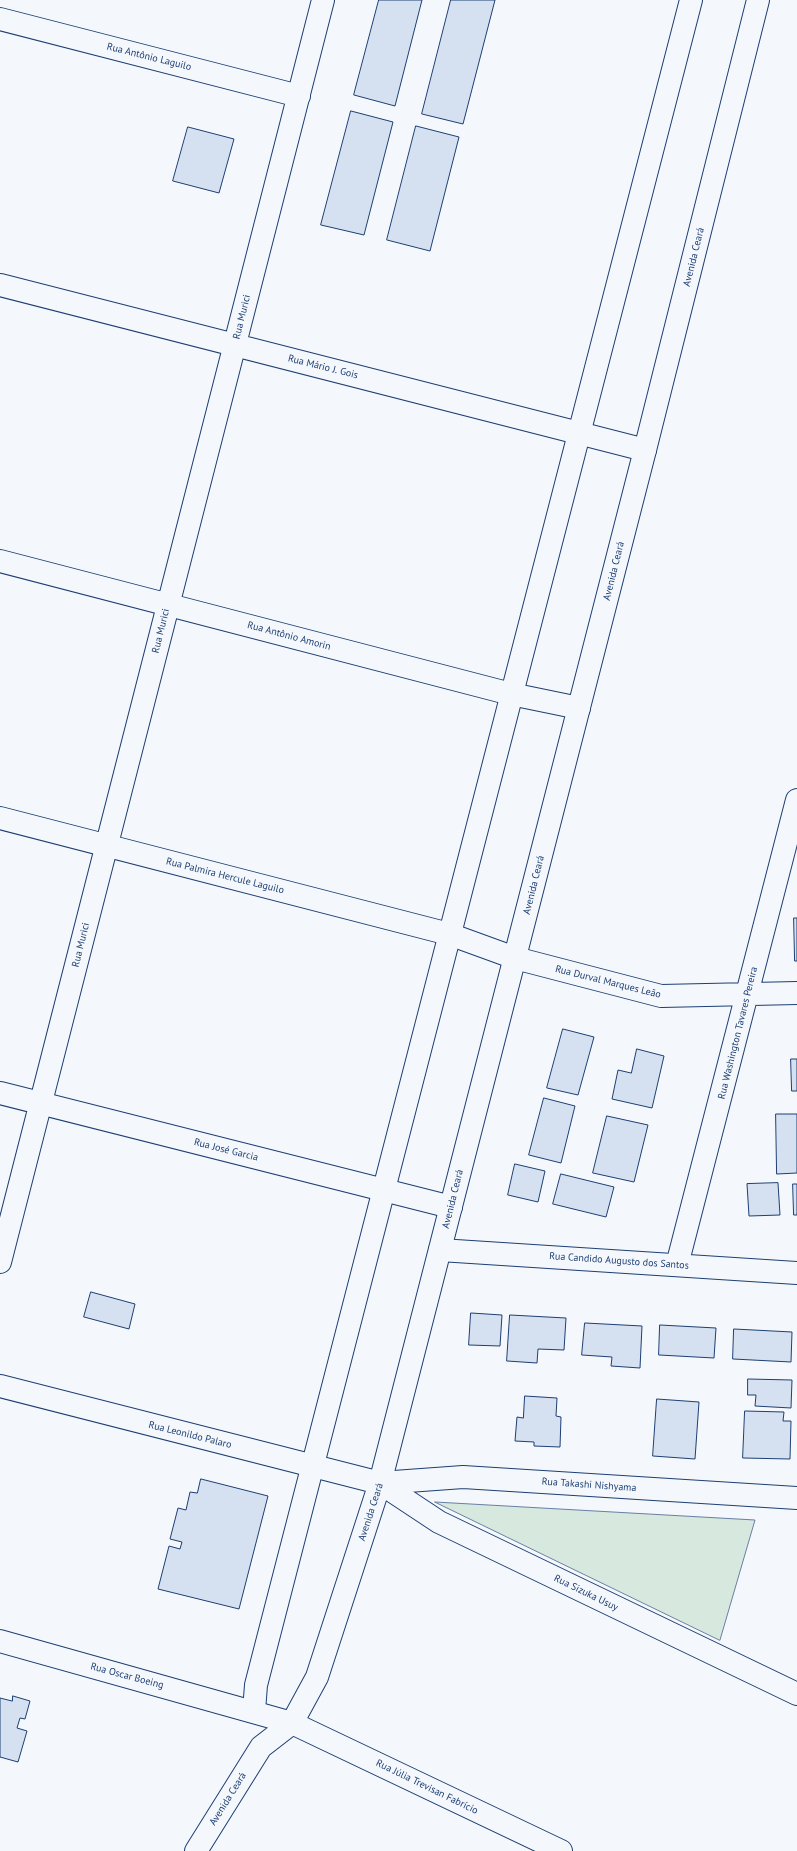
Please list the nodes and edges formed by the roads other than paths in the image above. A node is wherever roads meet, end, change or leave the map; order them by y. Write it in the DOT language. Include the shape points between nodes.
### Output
graph roads {
  1 [pos="323,0"];
  2 [pos="691,0"];
  3 [pos="758,0"];
  4 [pos="0,19"];
  5 [pos="299,96"];
  6 [pos="0,285"];
  7 [pos="235,345"];
  8 [pos="579,432"];
  9 [pos="646,450"];
  10 [pos="0,561"];
  11 [pos="168,605"];
  12 [pos="511,694"];
  13 [pos="579,708"];
  14 [pos="797,800"];
  15 [pos="0,818"];
  16 [pos="107,845"];
  17 [pos="450,934"];
  18 [pos="515,958"];
  19 [pos="797,992"];
  20 [pos="748,994"];
  21 [pos="0,1093"];
  22 [pos="40,1104"];
  23 [pos="383,1190"];
  24 [pos="451,1208"];
  25 [pos="440,1250"];
  26 [pos="0,1262"];
  27 [pos="677,1265"];
  28 [pos="797,1273"];
  29 [pos="0,1386"];
  30 [pos="312,1466"];
  31 [pos="380,1483"];
  32 [pos="797,1498"];
  33 [pos="0,1641"];
  34 [pos="797,1694"];
  35 [pos="254,1711"];
  36 [pos="292,1723"];
  37 [pos="260,1747"];
  38 [pos="196,1851"];
  39 [pos="561,1851"];
  1 -- 5 [label="street, Rua Murici"];
  2 -- 8 [label="street"];
  3 -- 9 [label="street, Avenida Ceará"];
  4 -- 5 [label="street, Rua Antônio Laguilo"];
  5 -- 7 [label="street, Rua Murici"];
  6 -- 7 [label="street, Rua Mário J. Gois"];
  7 -- 8 [label="street, Rua Mário J. Gois"];
  7 -- 11 [label="street, Rua Murici"];
  8 -- 9 [label="street, Rua Mário J. Gois"];
  8 -- 12 [label="street"];
  9 -- 13 [label="street, Avenida Ceará"];
  10 -- 11 [label="street, Rua Antônio Amorin"];
  11 -- 12 [label="street, Rua Antônio Amorin"];
  11 -- 16 [label="street, Rua Murici"];
  12 -- 13 [label="street, Rua Antônio Amorin"];
  12 -- 17 [label="street"];
  13 -- 18 [label="street, Avenida Ceará"];
  14 -- 20 [label="street, Rua Washington Tavares Pereira"];
  15 -- 16 [label="street, Rua Palmira Hercule Laguilo"];
  16 -- 17 [label="street, Rua Palmira Hercule Laguilo"];
  16 -- 22 [label="street, Rua Murici"];
  17 -- 18 [label="street, Rua Durval Marques Leão"];
  17 -- 23 [label="street"];
  18 -- 20 [label="street, Rua Durval Marques Leão" via="661,996"];
  18 -- 24 [label="street, Avenida Ceará"];
  19 -- 20 [label="street, Rua Durval Marques Leão"];
  20 -- 27 [label="street, Rua Washington Tavares Pereira"];
  21 -- 22 [label="street, Rua José Garcia"];
  22 -- 23 [label="street, Rua José Garcia"];
  22 -- 26 [label="street, Rua Murici"];
  23 -- 24 [label="street, Rua José Garcia"];
  23 -- 30 [label="street"];
  24 -- 25 [label="street, Avenida Ceará"];
  25 -- 27 [label="street, Rua Candido Augusto dos Santos"];
  25 -- 31 [label="street, Avenida Ceará"];
  27 -- 28 [label="street, Rua Candido Augusto dos Santos"];
  29 -- 30 [label="street, Rua Leonildo Palaro"];
  30 -- 31 [label="street, Rua Leonildo Palaro"];
  30 -- 35 [label="street" via="256,1685"];
  31 -- 32 [label="street, Rua Takashi Nishyama" via="463,1477"];
  31 -- 34 [label="street, Rua Sizuka Usuy" via="439,1522"];
  31 -- 36 [label="street, Avenida Ceará" via="317,1677"];
  33 -- 35 [label="street, Rua Oscar Boeing"];
  35 -- 36 [label="street, Rua Oscar Boeing"];
  35 -- 37 [label="street"];
  36 -- 37 [label="street, Avenida Ceará"];
  36 -- 39 [label="street, Rua Júlia Trevisan Fabrício"];
  37 -- 38 [label="street, Avenida Ceará"];
}
